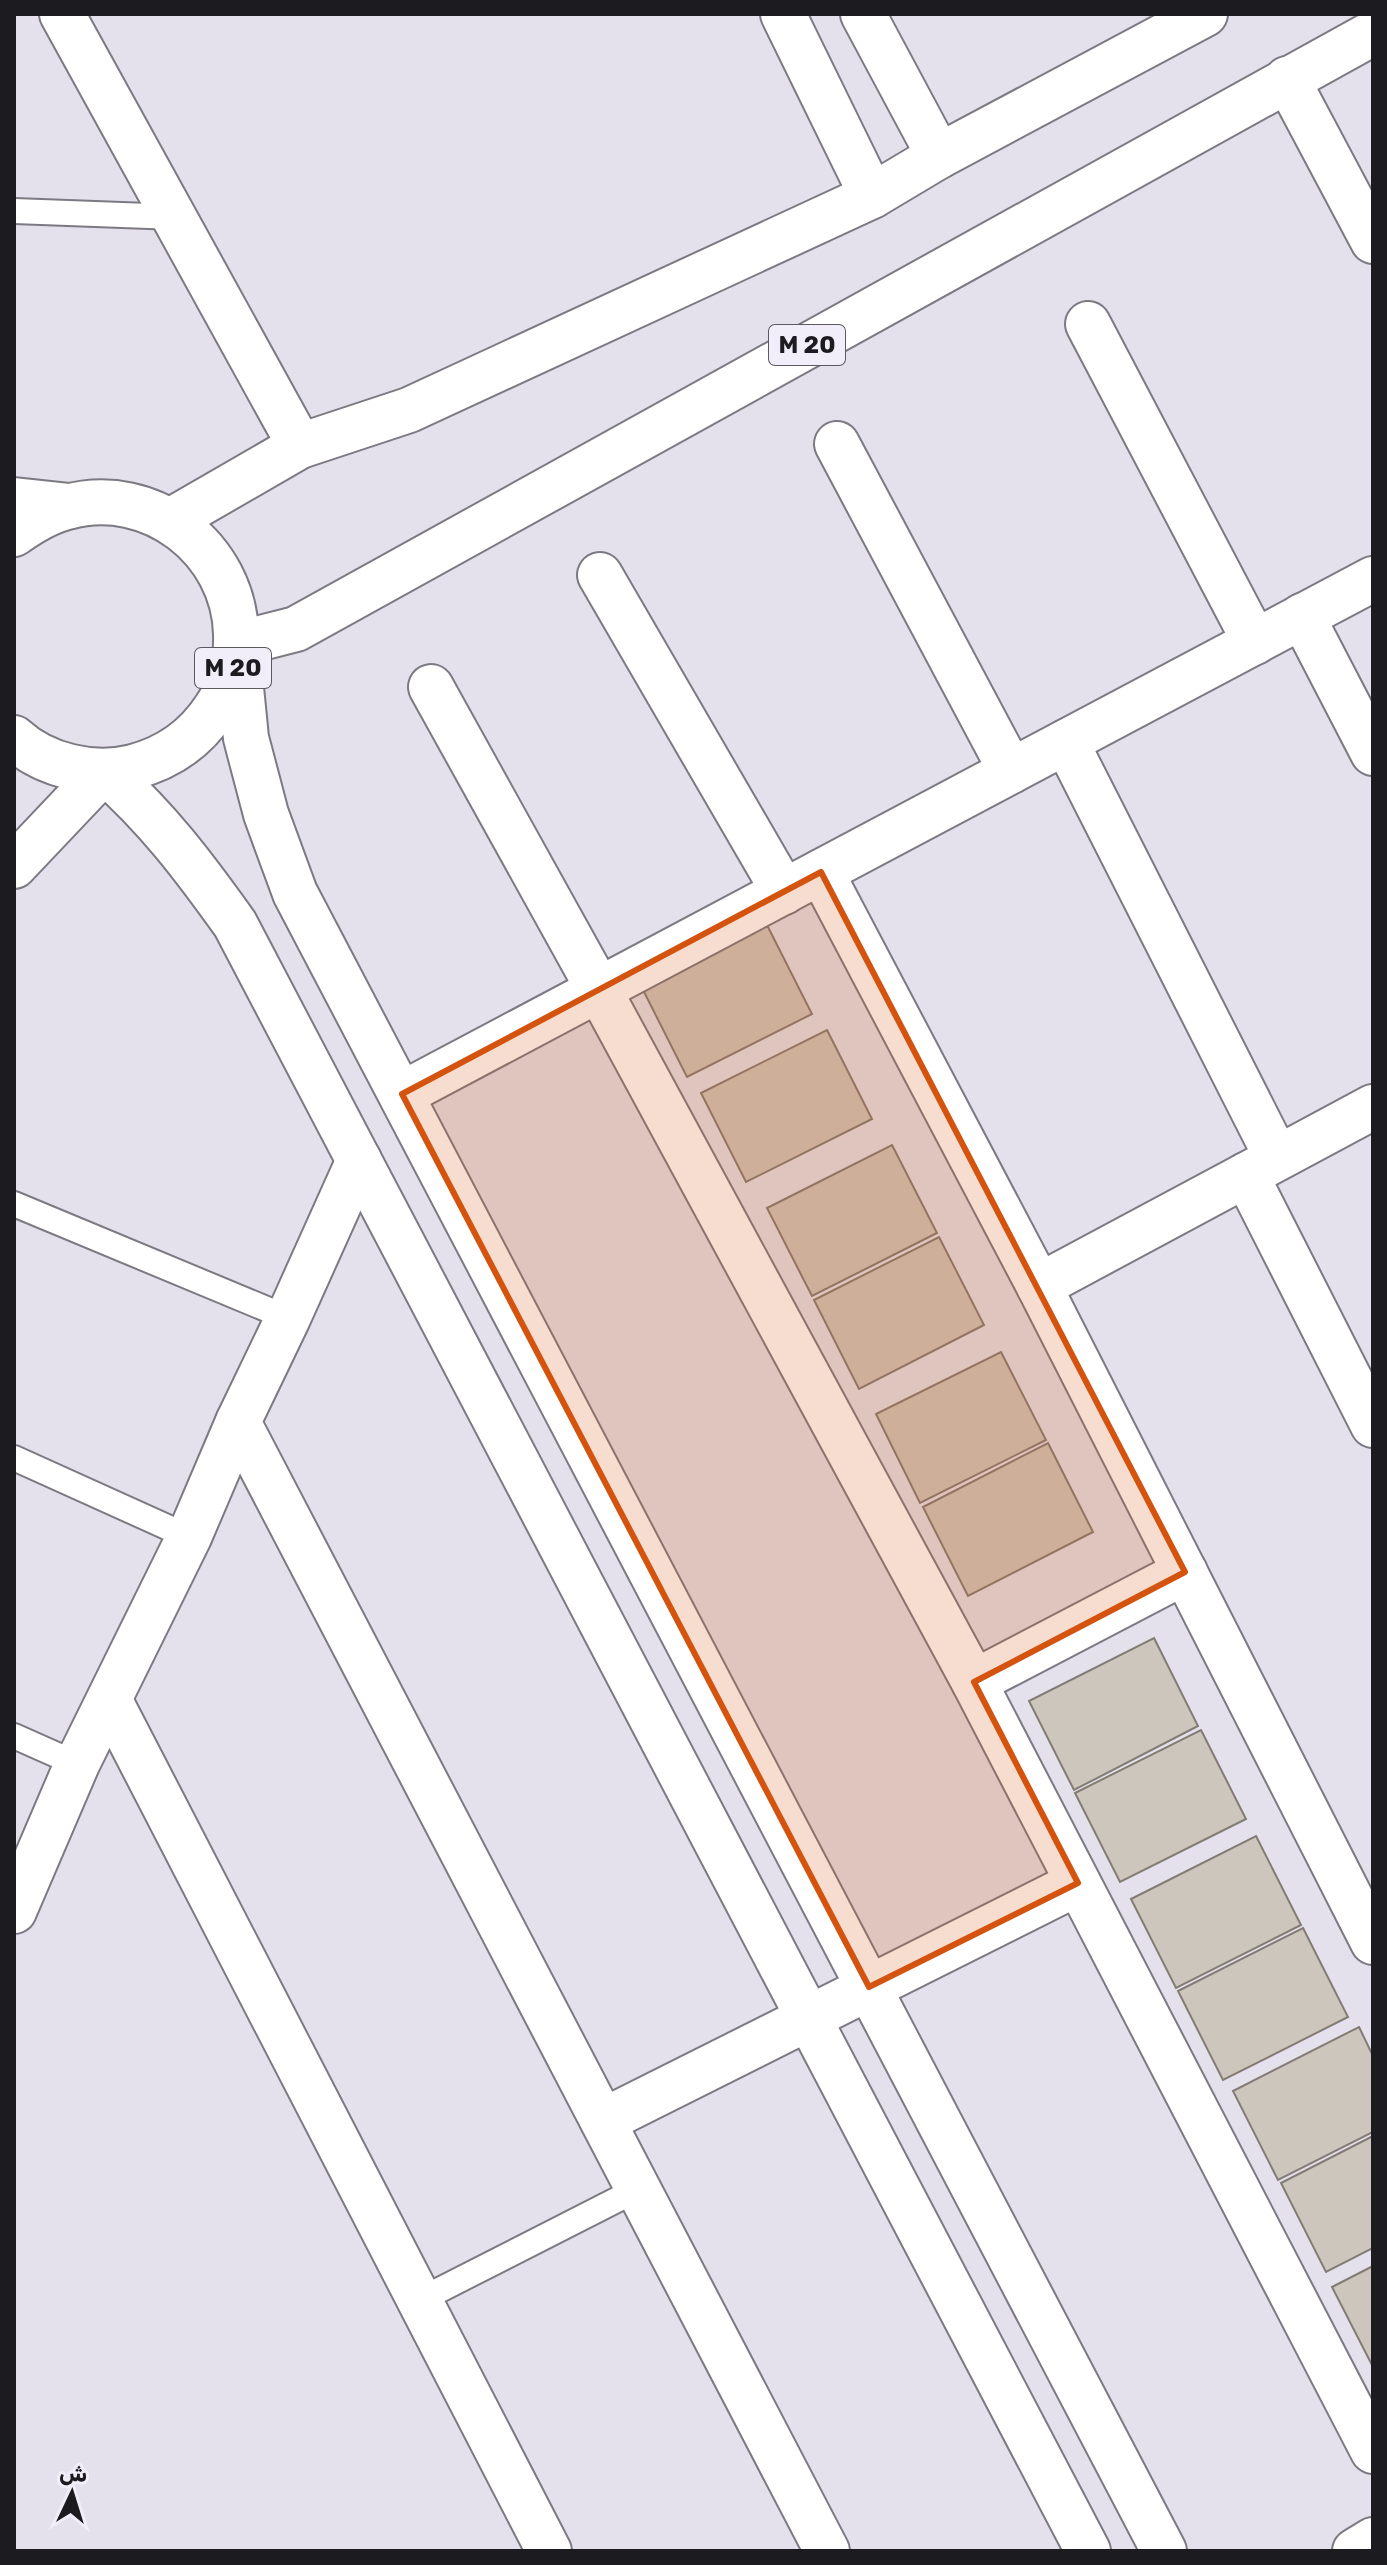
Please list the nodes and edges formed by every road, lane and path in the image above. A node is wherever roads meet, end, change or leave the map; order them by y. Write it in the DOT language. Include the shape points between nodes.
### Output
graph roads {
  1 [pos="62,14"];
  2 [pos="783,14"];
  3 [pos="863,14"];
  4 [pos="1205,14"];
  5 [pos="1373,33"];
  6 [pos="1287,79"];
  7 [pos="939,156"];
  8 [pos="872,196"];
  9 [pos="14,211"];
  10 [pos="176,217"];
  11 [pos="1373,241"];
  12 [pos="1088,324"];
  13 [pos="837,444"];
  14 [pos="300,446"];
  15 [pos="14,500"];
  16 [pos="70,506"];
  17 [pos="170,521"];
  18 [pos="14,534"];
  19 [pos="600,575"];
  20 [pos="1373,579"];
  21 [pos="1302,616"];
  22 [pos="1255,642"];
  23 [pos="237,644"];
  24 [pos="431,687"];
  25 [pos="14,738"];
  26 [pos="1066,742"];
  27 [pos="1373,753"];
  28 [pos="104,771"];
  29 [pos="1011,771"];
  30 [pos="14,866"];
  31 [pos="802,882"];
  32 [pos="599,990"];
  33 [pos="402,1094"];
  34 [pos="1373,1107"];
  35 [pos="359,1160"];
  36 [pos="1261,1167"];
  37 [pos="14,1204"];
  38 [pos="1039,1286"];
  39 [pos="288,1318"];
  40 [pos="238,1422"];
  41 [pos="1373,1425"];
  42 [pos="14,1458"];
  43 [pos="189,1537"];
  44 [pos="1185,1572"];
  45 [pos="974,1682"];
  46 [pos="110,1701"];
  47 [pos="14,1736"];
  48 [pos="77,1764"];
  49 [pos="1078,1883"];
  50 [pos="14,1911"];
  51 [pos="1373,1942"];
  52 [pos="869,1987"];
  53 [pos="809,2018"];
  54 [pos="603,2121"];
  55 [pos="638,2189"];
  56 [pos="420,2300"];
  57 [pos="1373,2451"];
  58 [pos="1373,2540"];
  59 [pos="549,2551"];
  60 [pos="827,2551"];
  61 [pos="1088,2551"];
  62 [pos="1164,2551"];
  63 [pos="1355,2551"];
  1 -- 10 [label="street"];
  2 -- 8 [label="street"];
  3 -- 7 [label="street"];
  4 -- 7 [label="street"];
  5 -- 6 [label="street, M 20"];
  6 -- 11 [label="street"];
  6 -- 23 [label="street, M 20" via="296,629"];
  7 -- 8 [label="street"];
  8 -- 14 [label="street" via="409,410"];
  9 -- 10 [label="lane"];
  10 -- 14 [label="street"];
  12 -- 22 [label="street"];
  13 -- 29 [label="street"];
  14 -- 17 [label="street"];
  15 -- 16 [label="street"];
  16 -- 17 [label="street, M 20" via="121,503"];
  16 -- 18 [label="street, M 20" via="49,512"];
  17 -- 23 [label="street, M 20" via="199,544 221,573 234,608"];
  19 -- 31 [label="street"];
  20 -- 21 [label="street"];
  21 -- 22 [label="street"];
  21 -- 27 [label="street"];
  22 -- 26 [label="street"];
  23 -- 28 [label="street, M 20" via="224,693 195,734 144,764"];
  23 -- 33 [label="street" via="246,738 290,880"];
  24 -- 32 [label="street"];
  25 -- 28 [label="street, M 20" via="59,764"];
  26 -- 29 [label="street"];
  26 -- 36 [label="street"];
  28 -- 30 [label="street"];
  28 -- 35 [label="street" via="139,801 235,924"];
  29 -- 31 [label="street"];
  31 -- 32 [label="street"];
  31 -- 38 [label="street"];
  32 -- 33 [label="street"];
  32 -- 45 [label="street"];
  33 -- 52 [label="street"];
  34 -- 36 [label="street"];
  35 -- 39 [label="street"];
  35 -- 53 [label="street"];
  36 -- 38 [label="street"];
  36 -- 41 [label="street"];
  37 -- 39 [label="lane"];
  38 -- 44 [label="street"];
  39 -- 40 [label="street"];
  40 -- 43 [label="street"];
  40 -- 54 [label="street"];
  42 -- 43 [label="lane"];
  43 -- 46 [label="street"];
  44 -- 45 [label="street"];
  44 -- 51 [label="street"];
  45 -- 49 [label="street"];
  46 -- 48 [label="street"];
  46 -- 56 [label="street"];
  47 -- 48 [label="lane"];
  48 -- 50 [label="street"];
  49 -- 52 [label="street"];
  49 -- 57 [label="street"];
  52 -- 53 [label="street"];
  52 -- 62 [label="street"];
  53 -- 54 [label="street"];
  53 -- 61 [label="street"];
  54 -- 55 [label="street"];
  55 -- 56 [label="lane"];
  55 -- 60 [label="street"];
  56 -- 59 [label="street"];
  58 -- 63 [label="street"];
}
